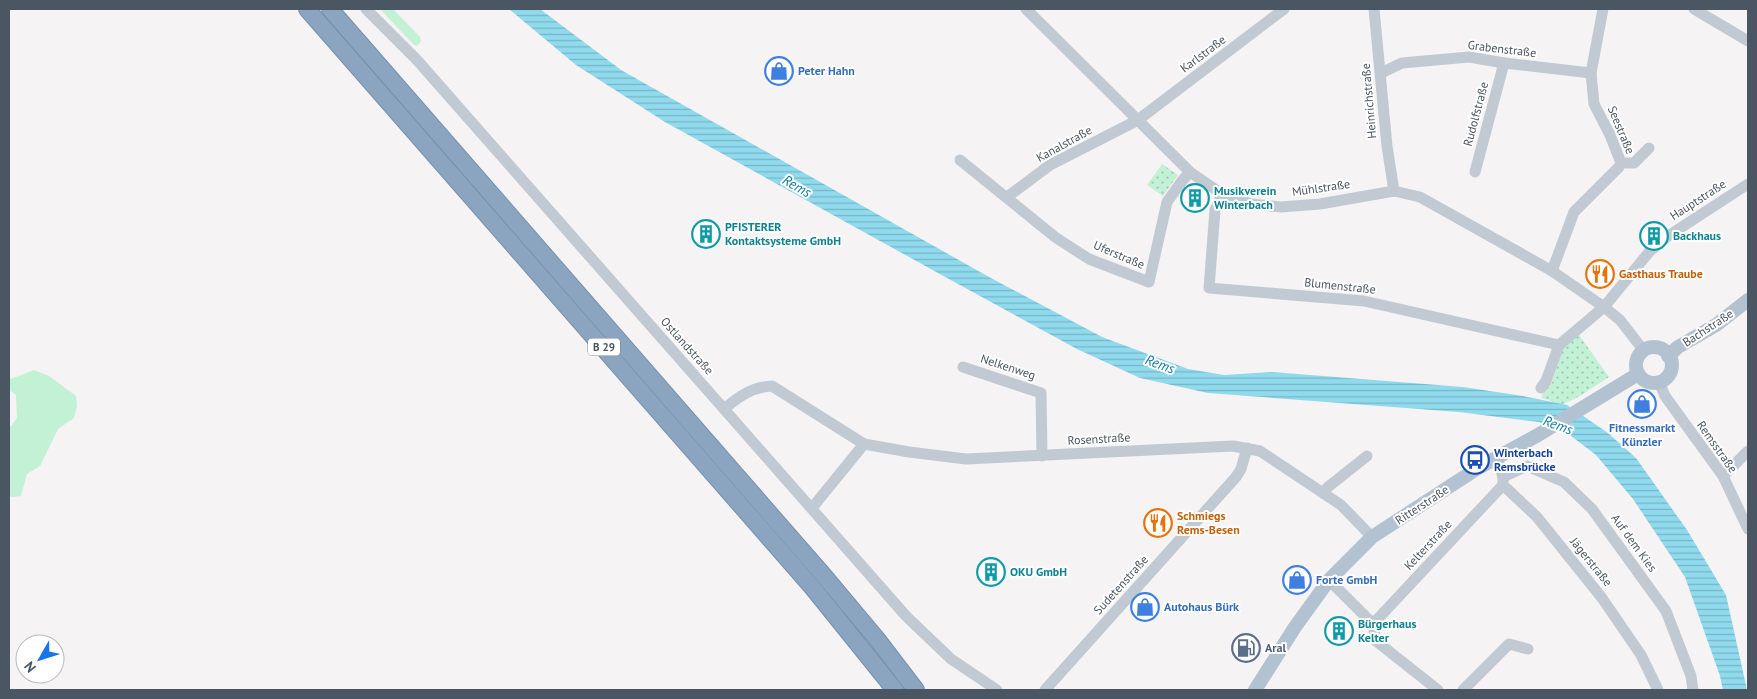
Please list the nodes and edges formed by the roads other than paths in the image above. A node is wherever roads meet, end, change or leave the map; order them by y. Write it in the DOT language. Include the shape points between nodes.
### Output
graph roads {
  1 [pos="307,9"];
  2 [pos="330,9"];
  3 [pos="366,9"];
  4 [pos="1026,9"];
  5 [pos="1284,9"];
  6 [pos="1374,9"];
  7 [pos="1603,9"];
  8 [pos="1694,9"];
  9 [pos="1748,41"];
  10 [pos="1504,63"];
  11 [pos="1381,73"];
  12 [pos="1591,73"];
  13 [pos="1138,120"];
  14 [pos="1649,148"];
  15 [pos="960,160"];
  16 [pos="1621,163"];
  17 [pos="1190,172"];
  18 [pos="1475,172"];
  19 [pos="1748,184"];
  20 [pos="1394,191"];
  21 [pos="1222,194"];
  22 [pos="1007,197"];
  23 [pos="1552,271"];
  24 [pos="1748,300"];
  25 [pos="1604,307"];
  26 [pos="1560,345"];
  27 [pos="1644,351"];
  28 [pos="1668,356"];
  29 [pos="963,367"];
  30 [pos="1638,374"];
  31 [pos="1659,382"];
  32 [pos="1541,388"];
  33 [pos="725,408"];
  34 [pos="864,444"];
  35 [pos="1247,448"];
  36 [pos="1748,451"];
  37 [pos="1042,456"];
  38 [pos="1367,456"];
  39 [pos="1497,458"];
  40 [pos="1723,476"];
  41 [pos="1503,481"];
  42 [pos="1323,493"];
  43 [pos="812,508"];
  44 [pos="1748,530"];
  45 [pos="1372,537"];
  46 [pos="1329,580"];
  47 [pos="1373,624"];
  48 [pos="1528,649"];
  49 [pos="1433,689"];
  50 [pos="895,690"];
  51 [pos="916,690"];
  52 [pos="997,690"];
  53 [pos="1045,690"];
  54 [pos="1256,690"];
  55 [pos="1463,690"];
  56 [pos="1658,690"];
  57 [pos="1694,690"];
  1 -- 50 [label="highway, B 29" via="812,587"];
  2 -- 51 [label="highway, B 29" via="825,577"];
  3 -- 33 [label="street, Ostlandstraße" via="417,60"];
  4 -- 13 [label="street, Mühlstraße"];
  5 -- 13 [label="street, Karlstraße"];
  6 -- 11 [label="street, Heinrichstraße"];
  7 -- 12 [label="street, Seestraße"];
  8 -- 9 [label="street"];
  10 -- 11 [label="street, Grabenstraße" via="1469,57 1402,64"];
  10 -- 12 [label="street, Grabenstraße"];
  10 -- 18 [label="street, Rudolfstraße"];
  11 -- 20 [label="street, Heinrichstraße"];
  12 -- 16 [label="street, Seestraße" via="1594,104"];
  13 -- 17 [label="street, Mühlstraße"];
  13 -- 22 [label="street, Kanalstraße" via="1050,165"];
  14 -- 16 [label="street" via="1634,163"];
  15 -- 22 [label="street, Uferstraße"];
  16 -- 23 [label="street, Seestraße" via="1574,212"];
  17 -- 21 [label="street, Mühlstraße"];
  17 -- 22 [label="street, Uferstraße" via="1167,202 1149,282 1089,258 1055,236"];
  19 -- 25 [label="street, Hauptstraße" via="1650,251"];
  20 -- 21 [label="street, Mühlstraße" via="1281,207 1251,204"];
  20 -- 23 [label="street, Mühlstraße" via="1420,197"];
  21 -- 26 [label="street, Blumenstraße" via="1216,210 1209,288 1364,301"];
  23 -- 25 [label="street, Mühlstraße"];
  24 -- 28 [label="main road, Bachstraße"];
  25 -- 26 [label="street, Hauptstraße"];
  25 -- 27 [label="street" via="1620,320"];
  26 -- 32 [label="street"];
  27 -- 28 [label="main road" via="1660,349"];
  27 -- 30 [label="main road" via="1637,359"];
  28 -- 31 [label="main road" via="1670,371"];
  29 -- 37 [label="street, Nelkenweg" via="1041,393"];
  30 -- 31 [label="main road" via="1648,382"];
  30 -- 39 [label="main road, Ritterstraße"];
  31 -- 40 [label="street, Remsstraße" via="1665,396"];
  33 -- 34 [label="street, Rosenstraße" via="750,390 772,386"];
  33 -- 43 [label="street, Ostlandstraße"];
  34 -- 37 [label="street, Rosenstraße" via="966,459"];
  34 -- 43 [label="street"];
  35 -- 37 [label="street, Rosenstraße" via="1233,446"];
  35 -- 42 [label="street, Rosenstraße" via="1260,451"];
  35 -- 53 [label="street, Sudetenstraße" via="1242,469 1236,477"];
  36 -- 40 [label="street"];
  38 -- 42 [label="street"];
  39 -- 41 [label="street, Jägerstraße"];
  39 -- 45 [label="main road, Ritterstraße"];
  40 -- 44 [label="street, Remsstraße"];
  41 -- 47 [label="street, Kelterstraße"];
  41 -- 56 [label="street, Jägerstraße" via="1537,517 1602,598 1641,655"];
  41 -- 57 [label="street, Auf dem Kies" via="1527,466 1564,482 1592,509 1666,610"];
  42 -- 45 [label="street, Rosenstraße" via="1341,505"];
  43 -- 52 [label="street, Ostlandstraße" via="920,630 951,659"];
  45 -- 46 [label="main road, Ritterstraße"];
  46 -- 47 [label="street"];
  46 -- 54 [label="main road, Ritterstraße"];
  47 -- 49 [label="street" via="1376,641"];
  48 -- 55 [label="street" via="1509,644"];
}
